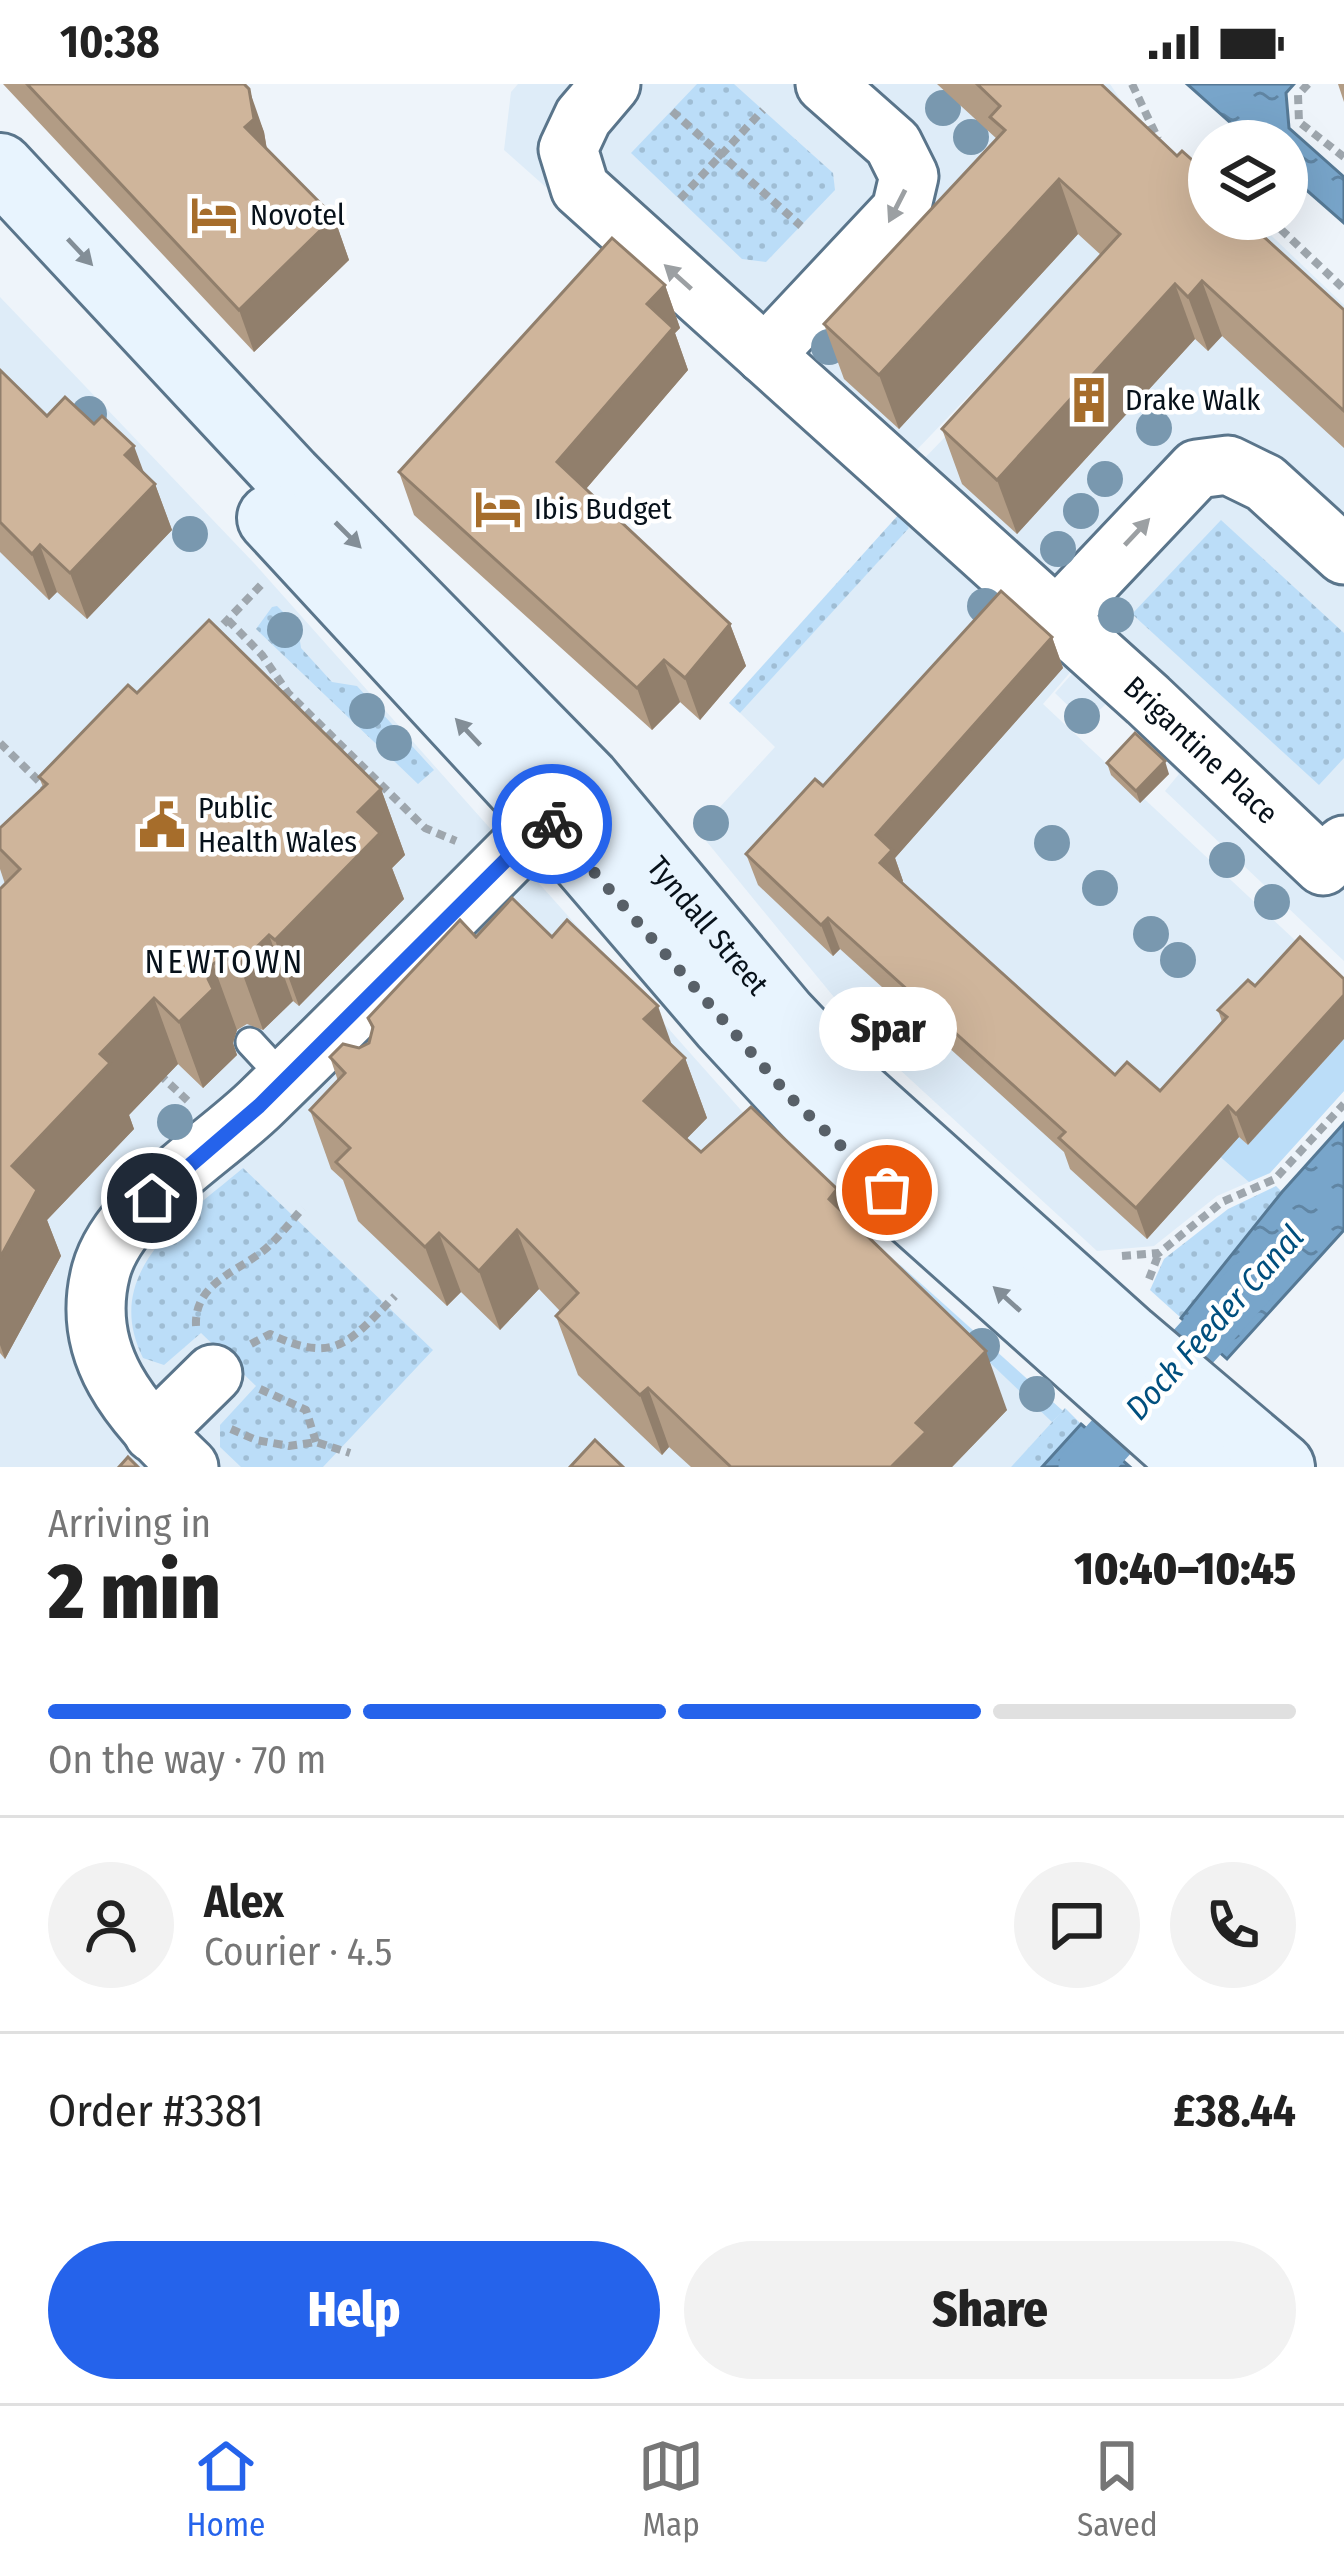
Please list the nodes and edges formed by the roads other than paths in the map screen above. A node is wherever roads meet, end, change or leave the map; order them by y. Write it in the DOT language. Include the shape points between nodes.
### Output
graph roads {
  1 [pos="611,84"];
  2 [pos="825,84"];
  3 [pos="0,166"];
  4 [pos="0,233"];
  5 [pos="765,356"];
  6 [pos="1344,555"];
  7 [pos="1057,617"];
  8 [pos="567,799"];
  9 [pos="1344,844"];
  10 [pos="195,1406"];
  11 [pos="1184,1432"];
  12 [pos="1281,1467"];
  5 -- 1 [label="street, Brigantine Place, one-way" via="580,188 568,149"];
  2 -- 5 [label="street, one-way" via="893,144 909,176 901,209"];
  3 -- 8 [label="street, Tyndall Street, one-way" via="290,477"];
  8 -- 4 [label="street, Tyndall Street, one-way" via="259,506"];
  5 -- 7 [label="street, Brigantine Place"];
  7 -- 6 [label="street, one-way" via="1197,469 1228,465 1265,483"];
  7 -- 9 [label="street, Brigantine Place" via="1323,866"];
  8 -- 10 [label="street" via="334,1047 268,1061 111,1247 96,1330 118,1389"];
  8 -- 11 [label="street, Tyndall Street" via="724,1023 834,1142 1112,1357"];
  11 -- 12 [label="street, Tyndall Street"];
}
